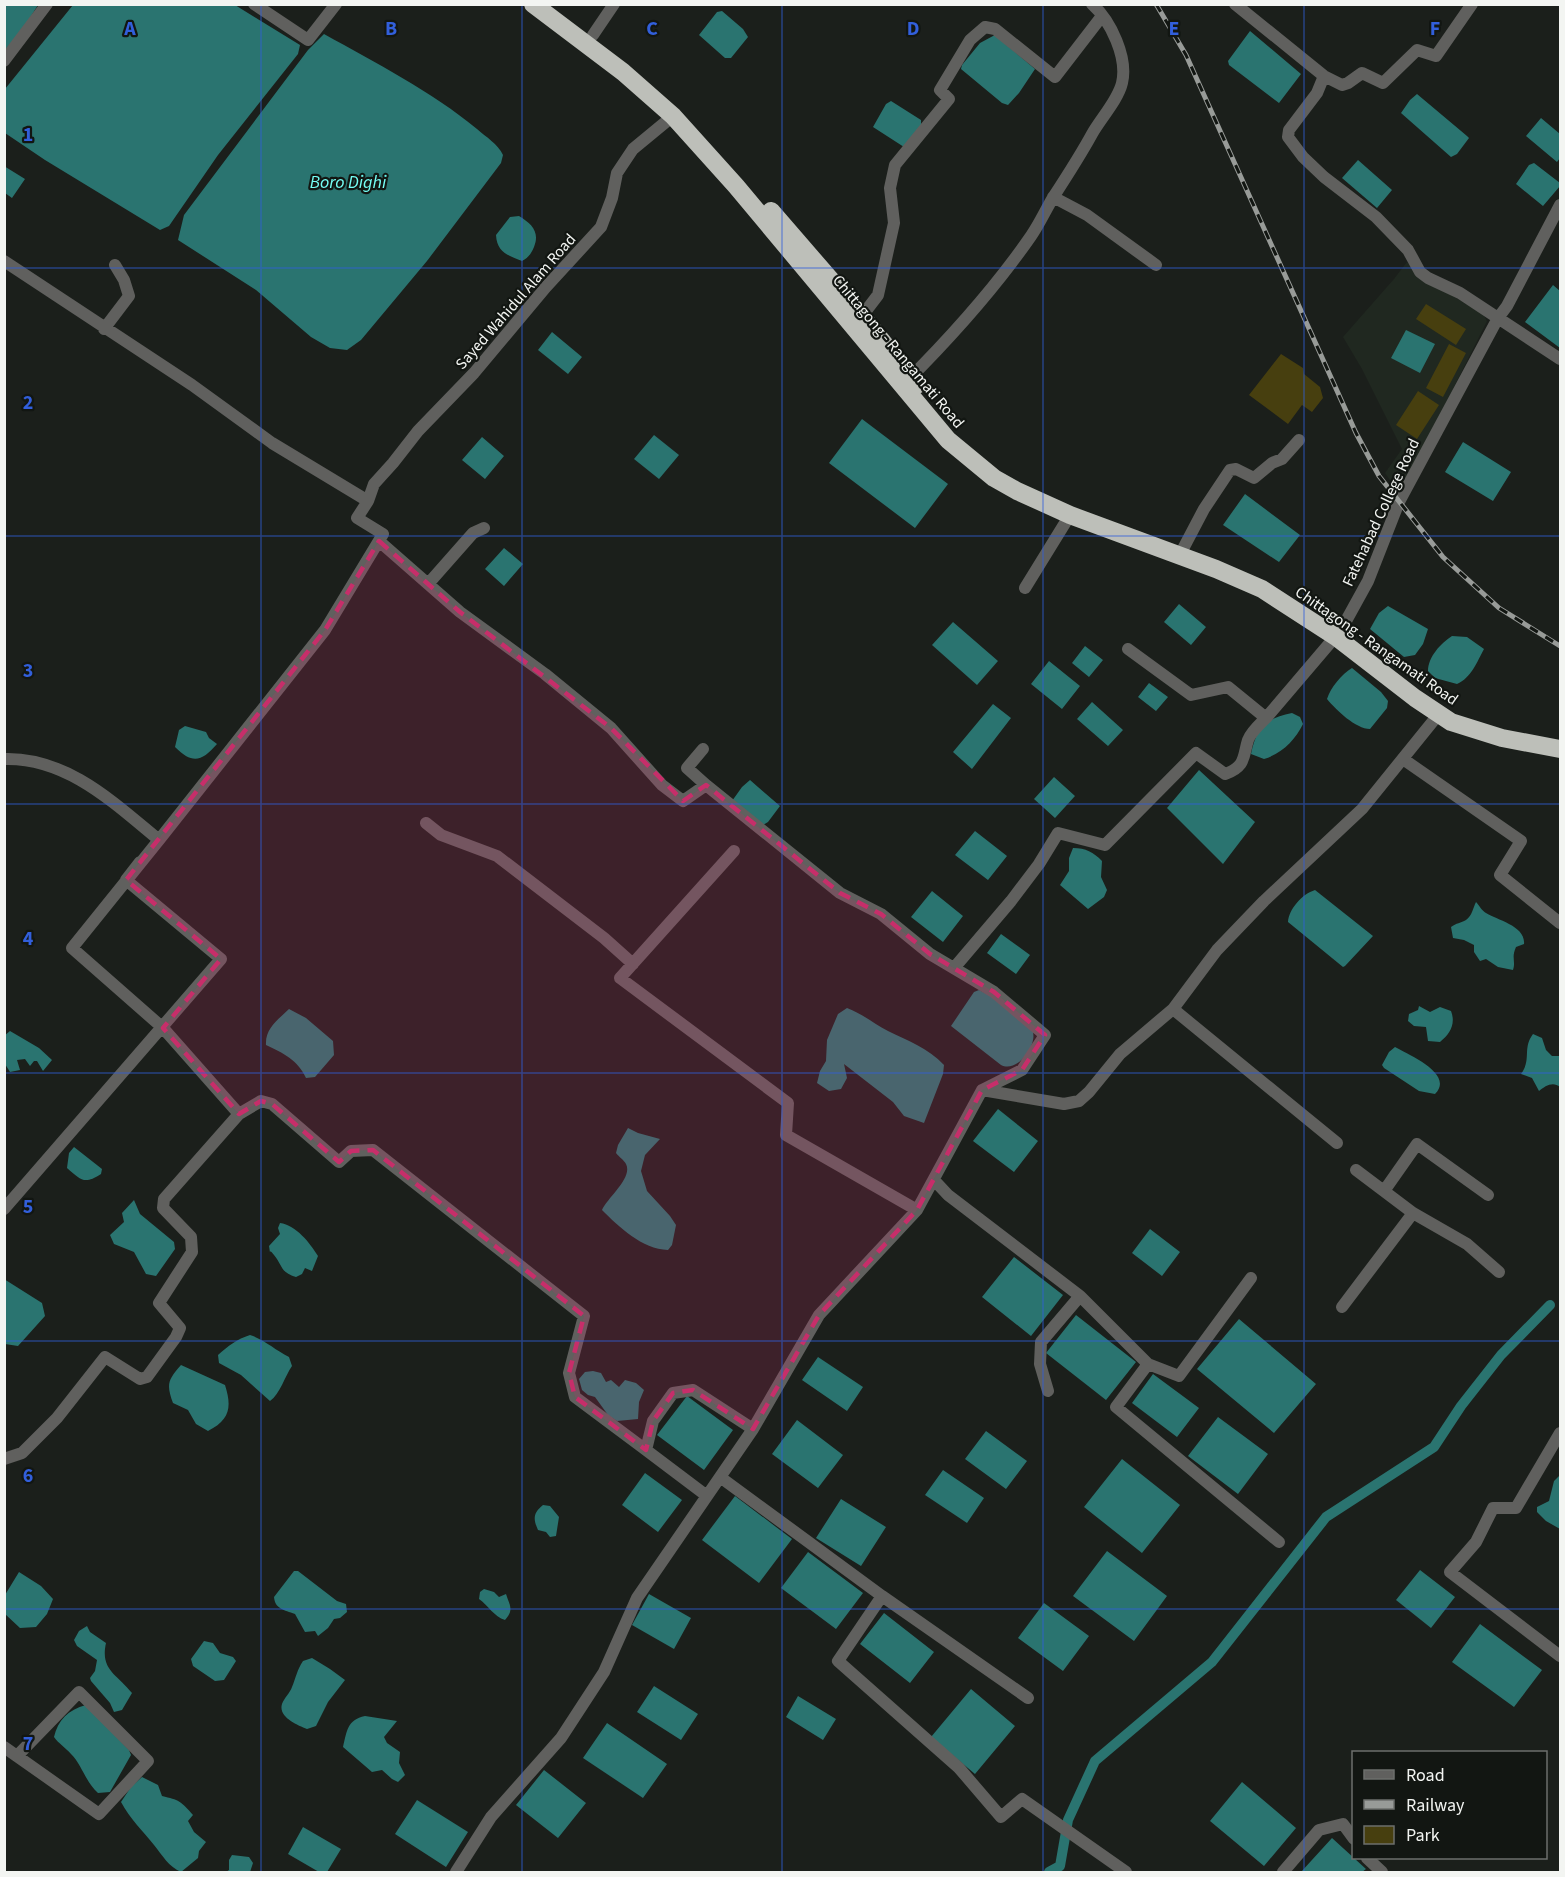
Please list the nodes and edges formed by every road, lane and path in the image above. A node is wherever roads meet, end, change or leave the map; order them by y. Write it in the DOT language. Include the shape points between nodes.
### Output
graph roads {
  1 [pos="47,4"];
  2 [pos="254,4"];
  3 [pos="336,4"];
  4 [pos="532,4"];
  5 [pos="552,4"];
  6 [pos="614,4"];
  7 [pos="1092,4"];
  8 [pos="1234,4"];
  9 [pos="1472,4"];
  10 [pos="1102,16"];
  11 [pos="593,35"];
  12 [pos="4,61"];
  13 [pos="1324,75"];
  14 [pos="673,116"];
  15 [pos="1053,197"];
  16 [pos="1560,205"];
  17 [pos="4,261"];
  18 [pos="115,265"];
  19 [pos="1156,265"];
  20 [pos="862,316"];
  21 [pos="1498,318"];
  22 [pos="104,329"];
  23 [pos="1560,359"];
  24 [pos="906,382"];
  25 [pos="1299,440"];
  26 [pos="988,467"];
  27 [pos="368,501"];
  28 [pos="1070,515"];
  29 [pos="484,528"];
  30 [pos="379,541"];
  31 [pos="1184,547"];
  32 [pos="428,584"];
  33 [pos="1025,588"];
  34 [pos="1338,633"];
  35 [pos="1128,649"];
  36 [pos="1438,715"];
  37 [pos="1266,717"];
  38 [pos="1560,738"];
  39 [pos="703,749"];
  40 [pos="1560,749"];
  41 [pos="4,759"];
  42 [pos="1403,759"];
  43 [pos="706,785"];
  44 [pos="426,824"];
  45 [pos="159,840"];
  46 [pos="734,851"];
  47 [pos="140,862"];
  48 [pos="126,880"];
  49 [pos="1560,923"];
  50 [pos="633,964"];
  51 [pos="954,968"];
  52 [pos="1173,1009"];
  53 [pos="163,1028"];
  54 [pos="982,1090"];
  55 [pos="239,1114"];
  56 [pos="1337,1143"];
  57 [pos="1356,1170"];
  58 [pos="934,1180"];
  59 [pos="1384,1191"];
  60 [pos="1488,1195"];
  61 [pos="4,1209"];
  62 [pos="917,1210"];
  63 [pos="1413,1213"];
  64 [pos="1500,1272"];
  65 [pos="1251,1278"];
  66 [pos="1080,1296"];
  67 [pos="1342,1306"];
  68 [pos="1148,1364"];
  69 [pos="1048,1391"];
  70 [pos="753,1429"];
  71 [pos="1560,1433"];
  72 [pos="646,1450"];
  73 [pos="4,1459"];
  74 [pos="720,1477"];
  75 [pos="707,1496"];
  76 [pos="1279,1542"];
  77 [pos="882,1596"];
  78 [pos="1560,1656"];
  79 [pos="1028,1698"];
  80 [pos="4,1747"];
  81 [pos="17,1756"];
  82 [pos="1352,1838"];
  83 [pos="1369,1859"];
  84 [pos="456,1872"];
  85 [pos="1126,1872"];
  86 [pos="1283,1872"];
  87 [pos="1383,1872"];
  1 -- 12 [label="street"];
  2 -- 3 [label="street" via="308,40"];
  4 -- 14 [label="highway, Chittagong - Rangamati Road" via="623,72"];
  5 -- 11 [label="highway, Chittagong - Rangamati Road"];
  6 -- 11 [label="street"];
  7 -- 10 [label="street"];
  8 -- 13 [label="street"];
  9 -- 13 [label="street" via="1436,56 1417,50 1383,83 1362,73 1342,85"];
  10 -- 15 [label="street" via="1117,40 1123,81"];
  10 -- 20 [label="street" via="1055,77 995,29 985,27 970,40 940,90 949,99 895,165 890,188 894,223 878,295"];
  11 -- 20 [label="highway, Chittagong - Rangamati Road" via="700,131"];
  13 -- 21 [label="street" via="1288,137 1324,177 1376,217 1408,250 1420,272"];
  14 -- 24 [label="highway, Chittagong - Rangamati Road"];
  14 -- 27 [label="street, Sayed Wahidul Alam Road" via="633,148 617,173 601,227 418,431 374,484"];
  15 -- 19 [label="street" via="1087,215"];
  15 -- 24 [label="street" via="1020,251 959,326"];
  16 -- 21 [label="street, Fatehabad College Road"];
  17 -- 22 [label="street"];
  18 -- 22 [label="street" via="129,296"];
  20 -- 24 [label="highway, Chittagong - Rangamati Road"];
  21 -- 23 [label="street"];
  21 -- 34 [label="street, Fatehabad College Road" via="1399,502 1368,581"];
  22 -- 27 [label="street" via="192,385 272,443"];
  24 -- 26 [label="highway, Chittagong - Rangamati Road"];
  25 -- 31 [label="street" via="1282,459 1254,478 1230,470"];
  26 -- 28 [label="highway, Chittagong - Rangamati Road" via="1017,492"];
  26 -- 31 [label="highway, Chittagong - Rangamati Road"];
  27 -- 30 [label="street" via="357,518 383,534"];
  28 -- 33 [label="street"];
  28 -- 34 [label="highway, Chittagong - Rangamati Road" via="1262,589"];
  29 -- 32 [label="street" via="473,533"];
  30 -- 32 [label="street"];
  30 -- 45 [label="street" via="325,630"];
  31 -- 34 [label="highway, Chittagong - Rangamati Road" via="1270,582"];
  32 -- 43 [label="street" via="611,728 640,762 683,801"];
  34 -- 36 [label="highway, Chittagong - Rangamati Road"];
  34 -- 37 [label="street, Fatehabad College Road"];
  34 -- 38 [label="highway, Chittagong - Rangamati Road" via="1448,711 1516,735"];
  35 -- 37 [label="street" via="1191,695 1228,687"];
  36 -- 40 [label="highway, Chittagong - Rangamati Road" via="1480,732"];
  36 -- 42 [label="street"];
  37 -- 51 [label="street, Fatehabad College Road" via="1248,738 1246,755 1232,772 1225,774 1196,753 1105,845 1058,833 1011,901"];
  39 -- 43 [label="street" via="687,768"];
  41 -- 45 [label="street" via="58,768 100,791"];
  42 -- 49 [label="street" via="1521,840 1500,875"];
  42 -- 52 [label="street" via="1362,810 1217,950"];
  43 -- 51 [label="street" via="840,893 881,914 930,954"];
  44 -- 50 [label="street" via="441,835 497,856"];
  45 -- 48 [label="street"];
  46 -- 50 [label="street"];
  47 -- 48 [label="street"];
  48 -- 53 [label="street" via="72,948"];
  48 -- 53 [label="street" via="221,958"];
  50 -- 62 [label="street" via="620,978 788,1103 786,1136"];
  51 -- 54 [label="street" via="994,992 1045,1035 1022,1070"];
  52 -- 54 [label="street" via="1120,1054 1079,1101 1064,1104"];
  52 -- 56 [label="street"];
  53 -- 55 [label="street"];
  53 -- 61 [label="street"];
  54 -- 58 [label="street"];
  55 -- 72 [label="street" via="261,1101 272,1104 339,1162 351,1151 373,1150 584,1316 569,1373 575,1397"];
  55 -- 73 [label="street" via="164,1199 163,1208 191,1237 192,1252 159,1303 180,1328 176,1337 147,1377 140,1379 105,1357 57,1418 22,1454"];
  57 -- 59 [label="street"];
  58 -- 62 [label="street"];
  58 -- 66 [label="street" via="948,1195"];
  59 -- 60 [label="street" via="1417,1144"];
  59 -- 63 [label="street"];
  62 -- 70 [label="street" via="819,1314"];
  63 -- 64 [label="street" via="1467,1244"];
  63 -- 67 [label="street"];
  65 -- 68 [label="street" via="1179,1376"];
  66 -- 68 [label="street"];
  66 -- 69 [label="street" via="1041,1342 1040,1364"];
  68 -- 76 [label="street" via="1116,1407"];
  70 -- 72 [label="street" via="693,1390 673,1394 653,1421"];
  70 -- 74 [label="street"];
  71 -- 78 [label="street" via="1516,1508 1493,1508 1476,1542 1450,1572"];
  72 -- 75 [label="street"];
  74 -- 75 [label="street"];
  74 -- 77 [label="street"];
  75 -- 84 [label="street" via="637,1598 604,1672 561,1738 491,1817"];
  77 -- 79 [label="street"];
  77 -- 85 [label="street" via="838,1661 959,1768 1001,1817 1022,1799"];
  80 -- 81 [label="street"];
  81 -- 81 [label="street" via="99,1814 148,1761 79,1692"];
  82 -- 86 [label="street" via="1342,1824 1319,1830"];
  83 -- 87 [label="street"];
}
